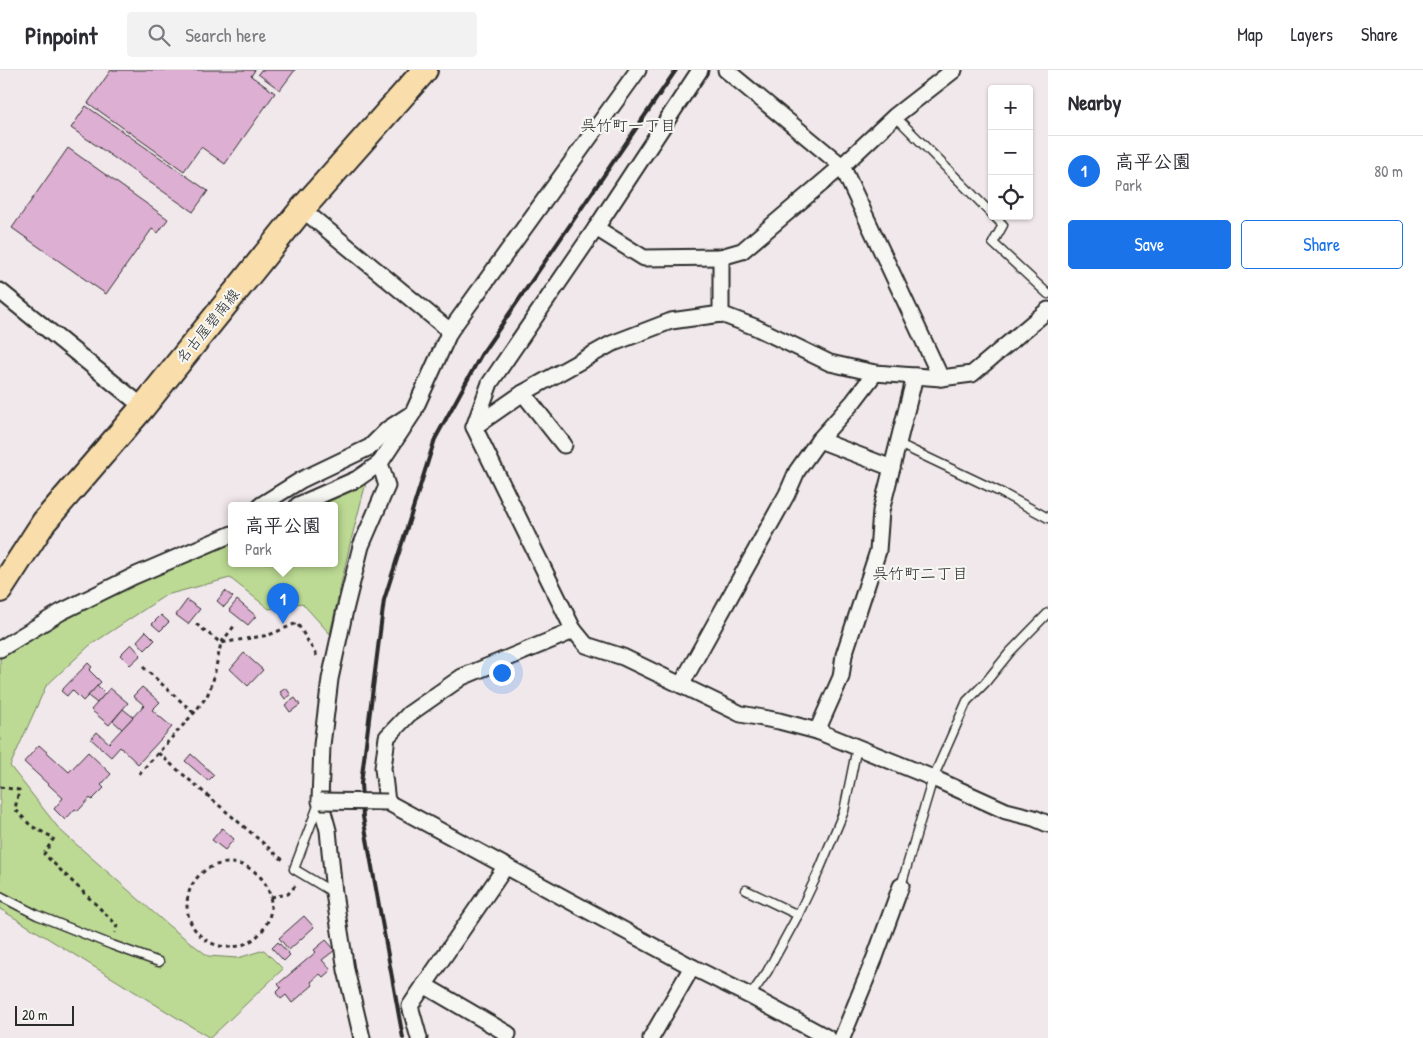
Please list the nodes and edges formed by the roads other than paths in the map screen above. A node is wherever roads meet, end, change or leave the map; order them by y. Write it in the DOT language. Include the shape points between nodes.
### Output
graph roads {
  1 [pos="425,70"];
  2 [pos="638,70"];
  3 [pos="700,70"];
  4 [pos="726,70"];
  5 [pos="954,70"];
  6 [pos="895,116"];
  7 [pos="842,166"];
  8 [pos="302,209"];
  9 [pos="988,210"];
  10 [pos="998,220"];
  11 [pos="596,228"];
  12 [pos="721,257"];
  13 [pos="0,291"];
  14 [pos="1048,294"];
  15 [pos="1048,310"];
  16 [pos="721,314"];
  17 [pos="450,331"];
  18 [pos="875,373"];
  19 [pos="915,376"];
  20 [pos="941,378"];
  21 [pos="523,393"];
  22 [pos="143,407"];
  23 [pos="413,413"];
  24 [pos="474,427"];
  25 [pos="819,440"];
  26 [pos="899,444"];
  27 [pos="564,445"];
  28 [pos="380,463"];
  29 [pos="892,468"];
  30 [pos="266,502"];
  31 [pos="305,502"];
  32 [pos="1048,518"];
  33 [pos="228,536"];
  34 [pos="0,590"];
  35 [pos="1048,612"];
  36 [pos="573,629"];
  37 [pos="0,649"];
  38 [pos="681,685"];
  39 [pos="817,731"];
  40 [pos="857,747"];
  41 [pos="933,778"];
  42 [pos="320,801"];
  43 [pos="386,802"];
  44 [pos="1048,824"];
  45 [pos="506,866"];
  46 [pos="901,886"];
  47 [pos="746,890"];
  48 [pos="334,893"];
  49 [pos="0,896"];
  50 [pos="798,916"];
  51 [pos="159,962"];
  52 [pos="692,967"];
  53 [pos="424,985"];
  54 [pos="750,996"];
  55 [pos="362,1038"];
  56 [pos="419,1038"];
  57 [pos="505,1038"];
  58 [pos="651,1038"];
  59 [pos="828,1038"];
  60 [pos="842,1038"];
  1 -- 8 [label="main road, 名古屋碧南線"];
  2 -- 17 [label="street"];
  3 -- 11 [label="street"];
  4 -- 7 [label="street"];
  5 -- 6 [label="street"];
  6 -- 7 [label="street"];
  6 -- 9 [label="lane"];
  7 -- 12 [label="street" via="742,251"];
  7 -- 20 [label="street"];
  8 -- 17 [label="street"];
  8 -- 22 [label="main road, 名古屋碧南線"];
  10 -- 14 [label="lane" via="1003,225 993,243"];
  11 -- 12 [label="street" via="644,258"];
  11 -- 24 [label="street" via="490,383"];
  12 -- 16 [label="street"];
  13 -- 22 [label="street"];
  15 -- 20 [label="street" via="972,374"];
  16 -- 18 [label="street" via="830,363"];
  16 -- 21 [label="street" via="671,321 611,344"];
  17 -- 23 [label="street"];
  18 -- 19 [label="street"];
  18 -- 25 [label="street"];
  19 -- 20 [label="street"];
  19 -- 26 [label="street"];
  21 -- 24 [label="street"];
  21 -- 27 [label="street"];
  22 -- 34 [label="main road, 名古屋碧南線" via="44,522"];
  23 -- 28 [label="street"];
  23 -- 30 [label="street" via="388,429 370,447 301,480"];
  24 -- 36 [label="street"];
  25 -- 29 [label="street"];
  25 -- 38 [label="street" via="797,471"];
  26 -- 29 [label="street"];
  26 -- 32 [label="lane"];
  28 -- 31 [label="street" via="357,479"];
  28 -- 42 [label="street" via="386,486 362,546 344,610 330,679 322,745"];
  29 -- 39 [label="street" via="881,512 878,551 844,655 841,677"];
  33 -- 37 [label="street" via="61,612"];
  35 -- 41 [label="lane" via="966,701"];
  36 -- 38 [label="street" via="586,645 622,657"];
  36 -- 43 [label="street" via="462,677 409,714 386,737 383,768"];
  38 -- 39 [label="street" via="740,714 779,720"];
  39 -- 40 [label="street"];
  40 -- 41 [label="street"];
  40 -- 50 [label="lane" via="844,811"];
  41 -- 44 [label="street" via="1006,811"];
  41 -- 46 [label="lane"];
  42 -- 43 [label="street, bridge"];
  42 -- 48 [label="street" via="328,830"];
  42 -- 48 [label="lane" via="294,869"];
  43 -- 45 [label="street"];
  45 -- 52 [label="street"];
  45 -- 53 [label="street"];
  46 -- 60 [label="street"];
  47 -- 50 [label="lane"];
  48 -- 55 [label="street" via="346,970"];
  49 -- 51 [label="lane" via="37,916"];
  50 -- 54 [label="lane"];
  52 -- 54 [label="street"];
  52 -- 58 [label="street"];
  53 -- 56 [label="street" via="410,1006"];
  53 -- 57 [label="street" via="508,1034"];
  54 -- 59 [label="street"];
}
